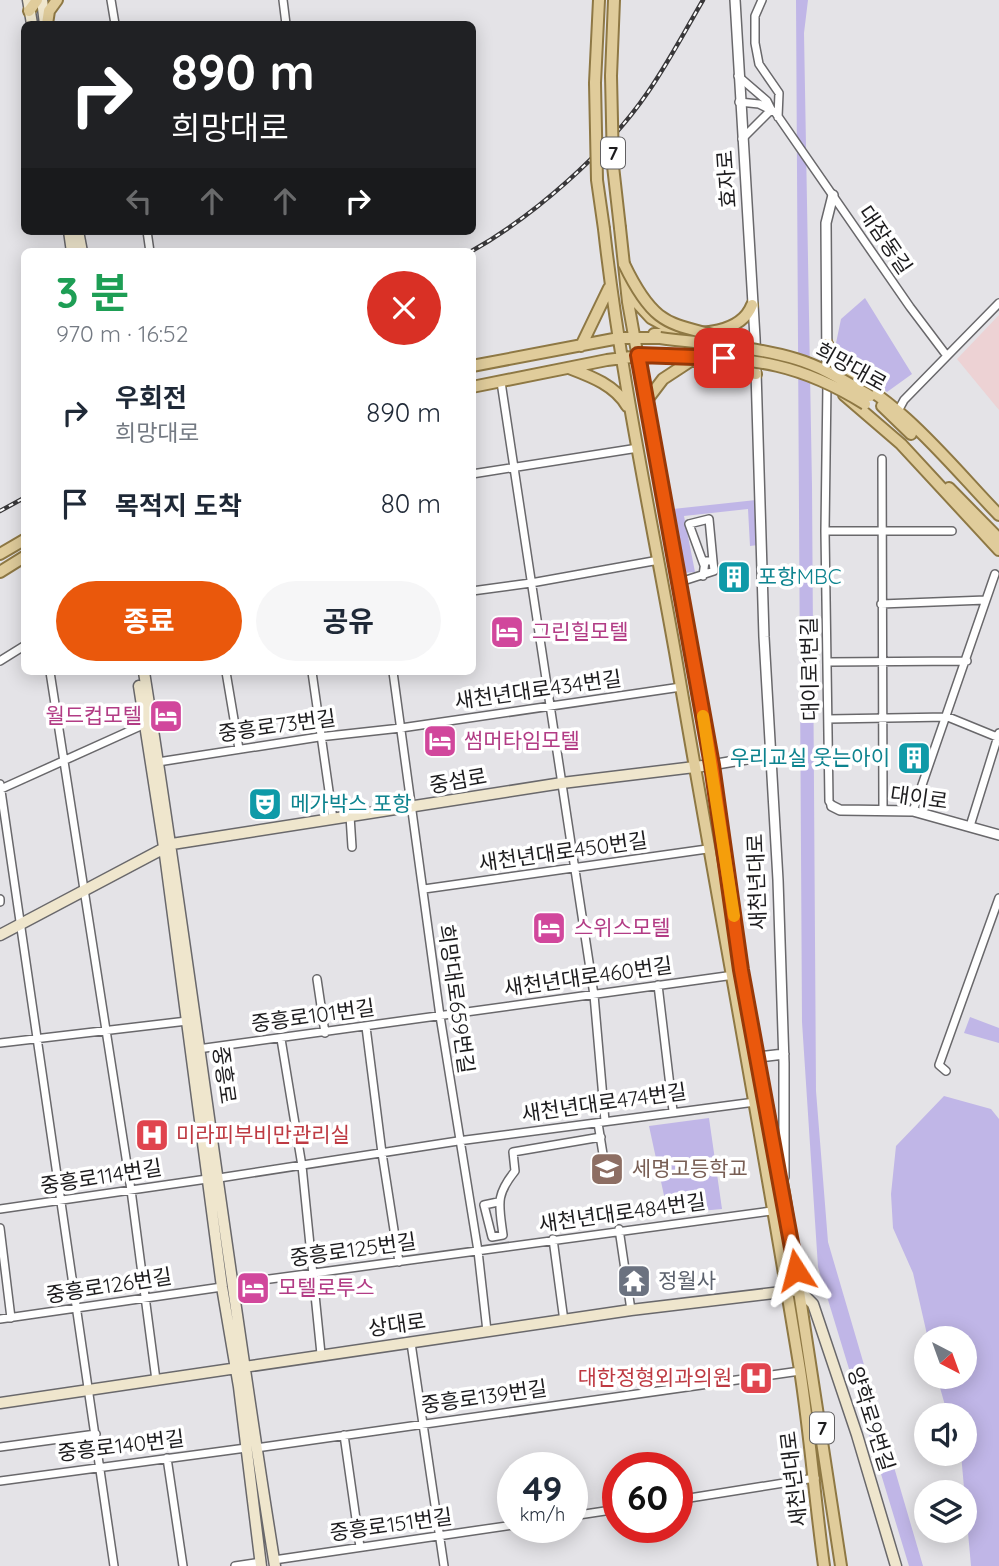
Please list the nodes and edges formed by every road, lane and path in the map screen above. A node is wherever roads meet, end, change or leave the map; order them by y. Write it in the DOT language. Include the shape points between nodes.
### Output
graph roads {
  1 [pos="37,0"];
  2 [pos="42,0"];
  3 [pos="57,0"];
  4 [pos="111,0"];
  5 [pos="283,0"];
  6 [pos="599,0"];
  7 [pos="614,0"];
  8 [pos="735,0"];
  9 [pos="762,0"];
  10 [pos="29,6"];
  11 [pos="46,21"];
  12 [pos="47,21"];
  13 [pos="114,21"];
  14 [pos="286,21"];
  15 [pos="738,76"];
  16 [pos="739,102"];
  17 [pos="771,110"];
  18 [pos="779,117"];
  19 [pos="742,140"];
  20 [pos="833,195"];
  21 [pos="624,264"];
  22 [pos="611,285"];
  23 [pos="627,292"];
  24 [pos="999,303"];
  25 [pos="752,305"];
  26 [pos="679,333"];
  27 [pos="638,337"];
  28 [pos="619,338"];
  29 [pos="827,344"];
  30 [pos="581,346"];
  31 [pos="758,353"];
  32 [pos="641,355"];
  33 [pos="947,356"];
  34 [pos="621,358"];
  35 [pos="692,360"];
  36 [pos="476,365"];
  37 [pos="569,368"];
  38 [pos="832,371"];
  39 [pos="756,374"];
  40 [pos="851,378"];
  41 [pos="501,382"];
  42 [pos="829,384"];
  43 [pos="476,386"];
  44 [pos="647,400"];
  45 [pos="868,400"];
  46 [pos="904,400"];
  47 [pos="887,402"];
  48 [pos="898,411"];
  49 [pos="631,413"];
  50 [pos="638,448"];
  51 [pos="881,459"];
  52 [pos="514,468"];
  53 [pos="476,473"];
  54 [pos="999,515"];
  55 [pos="999,523"];
  56 [pos="825,531"];
  57 [pos="881,531"];
  58 [pos="952,531"];
  59 [pos="999,539"];
  60 [pos="21,543"];
  61 [pos="999,550"];
  62 [pos="0,554"];
  63 [pos="21,559"];
  64 [pos="659,560"];
  65 [pos="713,561"];
  66 [pos="704,565"];
  67 [pos="0,572"];
  68 [pos="995,574"];
  69 [pos="703,576"];
  70 [pos="680,582"];
  71 [pos="531,583"];
  72 [pos="476,590"];
  73 [pos="986,600"];
  74 [pos="881,604"];
  75 [pos="21,648"];
  76 [pos="0,661"];
  77 [pos="828,662"];
  78 [pos="967,662"];
  79 [pos="882,663"];
  80 [pos="50,675"];
  81 [pos="137,675"];
  82 [pos="144,675"];
  83 [pos="227,675"];
  84 [pos="312,675"];
  85 [pos="393,675"];
  86 [pos="681,687"];
  87 [pos="550,707"];
  88 [pos="948,717"];
  89 [pos="828,719"];
  90 [pos="881,719"];
  91 [pos="145,724"];
  92 [pos="401,728"];
  93 [pos="998,735"];
  94 [pos="319,737"];
  95 [pos="239,749"];
  96 [pos="771,755"];
  97 [pos="64,759"];
  98 [pos="158,762"];
  99 [pos="712,765"];
  100 [pos="694,768"];
  101 [pos="562,783"];
  102 [pos="0,787"];
  103 [pos="832,806"];
  104 [pos="412,808"];
  105 [pos="883,810"];
  106 [pos="913,811"];
  107 [pos="350,816"];
  108 [pos="333,819"];
  109 [pos="970,826"];
  110 [pos="999,835"];
  111 [pos="168,846"];
  112 [pos="352,847"];
  113 [pos="707,849"];
  114 [pos="4,851"];
  115 [pos="575,869"];
  116 [pos="424,889"];
  117 [pos="83,891"];
  118 [pos="999,898"];
  119 [pos="21,923"];
  120 [pos="0,934"];
  121 [pos="737,975"];
  122 [pos="317,979"];
  123 [pos="658,985"];
  124 [pos="594,995"];
  125 [pos="440,1016"];
  126 [pos="187,1021"];
  127 [pos="366,1027"];
  128 [pos="105,1030"];
  129 [pos="326,1033"];
  130 [pos="38,1039"];
  131 [pos="281,1039"];
  132 [pos="0,1043"];
  133 [pos="195,1049"];
  134 [pos="784,1054"];
  135 [pos="758,1057"];
  136 [pos="946,1071"];
  137 [pos="755,1102"];
  138 [pos="674,1111"];
  139 [pos="601,1122"];
  140 [pos="510,1134"];
  141 [pos="601,1137"];
  142 [pos="458,1141"];
  143 [pos="513,1152"];
  144 [pos="382,1153"];
  145 [pos="302,1167"];
  146 [pos="219,1178"];
  147 [pos="207,1179"];
  148 [pos="607,1179"];
  149 [pos="131,1190"];
  150 [pos="784,1193"];
  151 [pos="59,1202"];
  152 [pos="498,1202"];
  153 [pos="0,1209"];
  154 [pos="771,1211"];
  155 [pos="487,1219"];
  156 [pos="473,1221"];
  157 [pos="0,1228"];
  158 [pos="619,1229"];
  159 [pos="553,1240"];
  160 [pos="478,1251"];
  161 [pos="399,1262"];
  162 [pos="314,1273"];
  163 [pos="227,1286"];
  164 [pos="799,1290"];
  165 [pos="786,1292"];
  166 [pos="146,1299"];
  167 [pos="77,1309"];
  168 [pos="631,1310"];
  169 [pos="11,1318"];
  170 [pos="0,1320"];
  171 [pos="564,1321"];
  172 [pos="487,1331"];
  173 [pos="411,1343"];
  174 [pos="321,1354"];
  175 [pos="240,1368"];
  176 [pos="800,1371"];
  177 [pos="156,1380"];
  178 [pos="90,1391"];
  179 [pos="0,1403"];
  180 [pos="423,1424"];
  181 [pos="96,1434"];
  182 [pos="344,1435"];
  183 [pos="0,1447"];
  184 [pos="251,1448"];
  185 [pos="167,1458"];
  186 [pos="100,1465"];
  187 [pos="815,1478"];
  188 [pos="0,1481"];
  189 [pos="693,1497"];
  190 [pos="497,1527"];
  191 [pos="439,1535"];
  192 [pos="360,1547"];
  193 [pos="274,1563"];
  194 [pos="261,1564"];
  195 [pos="114,1566"];
  196 [pos="183,1566"];
  197 [pos="235,1566"];
  198 [pos="444,1566"];
  199 [pos="824,1566"];
  200 [pos="841,1566"];
  201 [pos="896,1566"];
  1 -- 10 [label="main road"];
  2 -- 11 [label="main road"];
  3 -- 12 [label="main road"];
  4 -- 13 [label="street"];
  5 -- 14 [label="street"];
  6 -- 22 [label="main road, 새천년대로 / 7, bridge" via="597,180"];
  7 -- 21 [label="main road, 새천년대로 / 7, bridge" via="613,166"];
  8 -- 15 [label="street, 효자로"];
  9 -- 18 [label="street" via="755,16 755,43 759,64 779,93"];
  15 -- 16 [label="street, 효자로"];
  15 -- 17 [label="street"];
  16 -- 17 [label="street, 대잠동길"];
  16 -- 19 [label="street, 효자로"];
  17 -- 18 [label="street, 대잠동길"];
  17 -- 19 [label="street"];
  18 -- 20 [label="street, 대잠동길"];
  19 -- 25 [label="street, 효자로"];
  20 -- 29 [label="street" via="826,223"];
  20 -- 33 [label="street, 대잠동길"];
  21 -- 23 [label="main road, 새천년대로 / 7"];
  21 -- 31 [label="main road, bridge" via="643,300 658,316"];
  22 -- 28 [label="main road, 새천년대로 / 7"];
  22 -- 30 [label="main road"];
  23 -- 26 [label="main road" via="652,318"];
  23 -- 27 [label="main road, 새천년대로 / 7"];
  24 -- 33 [label="street"];
  25 -- 26 [label="main road" via="748,315 733,326"];
  25 -- 31 [label="street, 효자로"];
  26 -- 27 [label="main road"];
  27 -- 28 [label="main road, 희망대로"];
  27 -- 31 [label="main road, 희망대로, bridge"];
  27 -- 32 [label="main road, 새천년대로 / 7"];
  28 -- 30 [label="main road, 희망대로"];
  28 -- 34 [label="main road, 새천년대로 / 7"];
  29 -- 38 [label="street"];
  29 -- 40 [label="main road" via="833,360"];
  30 -- 36 [label="main road, 희망대로"];
  31 -- 39 [label="street"];
  31 -- 45 [label="main road, 희망대로, bridge" via="823,369"];
  32 -- 34 [label="main road, 희망대로"];
  32 -- 35 [label="main road"];
  32 -- 44 [label="main road, 새천년대로 / 7"];
  32 -- 45 [label="main road, 희망대로, bridge" via="769,361"];
  33 -- 46 [label="street"];
  34 -- 37 [label="main road, 희망대로"];
  34 -- 49 [label="main road, 새천년대로 / 7"];
  35 -- 39 [label="main road"];
  35 -- 44 [label="main road" via="663,379"];
  37 -- 41 [label="main road, 희망대로"];
  37 -- 49 [label="main road" via="604,384"];
  38 -- 40 [label="main road"];
  38 -- 42 [label="main road" via="838,378"];
  38 -- 42 [label="main road" via="822,370 820,379"];
  39 -- 96 [label="street"];
  40 -- 47 [label="main road"];
  41 -- 43 [label="main road, 희망대로"];
  41 -- 52 [label="street"];
  42 -- 56 [label="street, 대이로1번길"];
  42 -- 61 [label="main road" via="901,444"];
  44 -- 70 [label="main road, 새천년대로 / 7"];
  45 -- 55 [label="main road, 희망대로"];
  45 -- 59 [label="main road, 희망대로"];
  46 -- 47 [label="street"];
  46 -- 48 [label="street"];
  47 -- 48 [label="main road"];
  48 -- 54 [label="main road"];
  49 -- 50 [label="main road, 새천년대로 / 7"];
  50 -- 52 [label="street"];
  50 -- 64 [label="main road, 새천년대로 / 7"];
  51 -- 57 [label="street"];
  52 -- 53 [label="street"];
  52 -- 71 [label="street"];
  56 -- 57 [label="street"];
  56 -- 77 [label="street, 대이로1번길"];
  57 -- 58 [label="street"];
  57 -- 74 [label="street"];
  60 -- 62 [label="main road"];
  63 -- 67 [label="main road"];
  64 -- 71 [label="street"];
  64 -- 86 [label="main road, 새천년대로 / 7"];
  65 -- 66 [label="street"];
  65 -- 66 [label="street" via="709,519 689,524"];
  65 -- 69 [label="street" via="714,572"];
  66 -- 69 [label="street"];
  68 -- 73 [label="street"];
  69 -- 70 [label="street"];
  70 -- 99 [label="main road, 새천년대로 / 7"];
  71 -- 72 [label="street"];
  71 -- 87 [label="street"];
  73 -- 74 [label="street"];
  73 -- 78 [label="street"];
  74 -- 79 [label="street"];
  75 -- 76 [label="street"];
  77 -- 79 [label="street"];
  77 -- 89 [label="street, 대이로1번길"];
  78 -- 79 [label="street"];
  78 -- 88 [label="street"];
  79 -- 90 [label="street"];
  80 -- 97 [label="street"];
  81 -- 91 [label="main road, 중흥로"];
  82 -- 98 [label="main road, 중흥로"];
  83 -- 95 [label="street"];
  84 -- 94 [label="street"];
  85 -- 92 [label="street, 희망대로659번길"];
  86 -- 87 [label="street, 새천년대로434번길"];
  86 -- 100 [label="main road, 새천년대로 / 7"];
  87 -- 92 [label="street, 새천년대로434번길"];
  87 -- 101 [label="street"];
  88 -- 90 [label="street"];
  88 -- 93 [label="street"];
  88 -- 106 [label="street"];
  89 -- 90 [label="street"];
  89 -- 103 [label="street, 대이로1번길"];
  90 -- 105 [label="street"];
  91 -- 97 [label="street"];
  91 -- 111 [label="main road, 중흥로"];
  92 -- 94 [label="street, 중흥로73번길"];
  92 -- 104 [label="street, 희망대로659번길"];
  93 -- 109 [label="street"];
  94 -- 95 [label="street, 중흥로73번길"];
  94 -- 108 [label="street"];
  95 -- 98 [label="street, 중흥로73번길"];
  96 -- 99 [label="street"];
  96 -- 134 [label="street, 새천년대로"];
  97 -- 102 [label="street"];
  97 -- 117 [label="street"];
  98 -- 111 [label="main road, 중흥로"];
  99 -- 100 [label="main road, 중섬로"];
  99 -- 121 [label="main road, 새천년대로 / 7"];
  100 -- 101 [label="main road, 중섬로"];
  100 -- 113 [label="main road, 새천년대로 / 7"];
  101 -- 104 [label="main road, 중섬로"];
  101 -- 115 [label="street"];
  102 -- 114 [label="street"];
  103 -- 105 [label="street, 대이로"];
  104 -- 107 [label="main road, 중섬로"];
  104 -- 116 [label="street, 희망대로659번길"];
  105 -- 106 [label="street, 대이로"];
  106 -- 109 [label="street, 대이로"];
  107 -- 108 [label="main road, 중섬로"];
  107 -- 112 [label="street"];
  108 -- 111 [label="main road, 중섬로"];
  109 -- 110 [label="street, 대이로"];
  111 -- 117 [label="main road, 중섬로"];
  111 -- 126 [label="main road, 중흥로"];
  111 -- 133 [label="main road, 중흥로"];
  113 -- 115 [label="street, 새천년대로450번길"];
  113 -- 121 [label="main road, 새천년대로 / 7"];
  114 -- 119 [label="street"];
  115 -- 116 [label="street, 새천년대로450번길"];
  115 -- 124 [label="street"];
  116 -- 125 [label="street, 희망대로659번길"];
  117 -- 119 [label="main road, 중섬로"];
  117 -- 128 [label="street"];
  118 -- 136 [label="street" via="939,1065"];
  119 -- 120 [label="main road, 중섬로"];
  119 -- 130 [label="street"];
  121 -- 123 [label="street, 새천년대로460번길"];
  121 -- 135 [label="main road, 새천년대로 / 7"];
  121 -- 137 [label="main road, 새천년대로 / 7"];
  122 -- 129 [label="street"];
  123 -- 124 [label="street, 새천년대로460번길"];
  123 -- 138 [label="street"];
  124 -- 125 [label="street, 새천년대로460번길"];
  124 -- 139 [label="street"];
  125 -- 127 [label="street, 중흥로101번길"];
  125 -- 142 [label="street, 희망대로659번길"];
  126 -- 128 [label="street"];
  126 -- 133 [label="main road, 중흥로"];
  127 -- 129 [label="street, 중흥로101번길"];
  127 -- 144 [label="street"];
  128 -- 130 [label="street"];
  128 -- 149 [label="street"];
  129 -- 131 [label="street, 중흥로101번길"];
  130 -- 132 [label="street"];
  130 -- 151 [label="street"];
  131 -- 133 [label="street, 중흥로101번길"];
  131 -- 145 [label="street"];
  133 -- 146 [label="main road, 중흥로"];
  133 -- 147 [label="main road, 중흥로"];
  134 -- 135 [label="street"];
  134 -- 150 [label="street, 새천년대로"];
  135 -- 150 [label="main road, 새천년대로 / 7"];
  137 -- 138 [label="street, 새천년대로474번길"];
  137 -- 154 [label="main road, 새천년대로 / 7"];
  138 -- 139 [label="street, 새천년대로474번길"];
  139 -- 140 [label="street, 새천년대로474번길"];
  139 -- 141 [label="street"];
  140 -- 142 [label="street, 새천년대로474번길"];
  140 -- 143 [label="street"];
  141 -- 143 [label="street"];
  141 -- 148 [label="street"];
  142 -- 144 [label="street, 새천년대로474번길"];
  142 -- 156 [label="street, 희망대로659번길"];
  143 -- 152 [label="street" via="515,1171"];
  144 -- 145 [label="street, 새천년대로474번길"];
  144 -- 161 [label="street"];
  145 -- 146 [label="street, 새천년대로474번길"];
  145 -- 162 [label="street"];
  146 -- 163 [label="main road, 중흥로"];
  147 -- 149 [label="street, 중흥로114번길"];
  147 -- 163 [label="main road, 중흥로"];
  149 -- 151 [label="street, 중흥로114번길"];
  149 -- 166 [label="street"];
  150 -- 164 [label="main road, 새천년대로 / 7"];
  151 -- 153 [label="street, 중흥로114번길"];
  151 -- 167 [label="street"];
  152 -- 155 [label="street" via="484,1205"];
  152 -- 155 [label="street" via="503,1235 492,1237"];
  154 -- 158 [label="street, 새천년대로484번길"];
  154 -- 165 [label="main road, 새천년대로 / 7"];
  155 -- 156 [label="street"];
  156 -- 160 [label="street, 희망대로659번길"];
  157 -- 169 [label="street"];
  158 -- 159 [label="street, 새천년대로484번길"];
  158 -- 168 [label="street"];
  159 -- 160 [label="street, 새천년대로484번길"];
  159 -- 171 [label="street"];
  160 -- 161 [label="street, 중흥로125번길"];
  160 -- 172 [label="street, 희망대로659번길"];
  161 -- 162 [label="street, 중흥로125번길"];
  162 -- 163 [label="street, 중흥로125번길"];
  162 -- 174 [label="street"];
  163 -- 166 [label="street, 중흥로126번길"];
  163 -- 175 [label="main road, 중흥로"];
  164 -- 165 [label="main road, 상대로"];
  164 -- 200 [label="main road, 새천년대로 / 7"];
  164 -- 201 [label="main road, 양학로9번길" via="813,1304"];
  165 -- 168 [label="main road, 상대로"];
  165 -- 176 [label="main road, 새천년대로 / 7"];
  166 -- 167 [label="street, 중흥로126번길"];
  166 -- 177 [label="street"];
  167 -- 169 [label="street, 중흥로126번길"];
  167 -- 178 [label="street"];
  168 -- 171 [label="main road, 상대로"];
  169 -- 170 [label="street, 중흥로126번길"];
  171 -- 172 [label="main road, 상대로"];
  172 -- 173 [label="main road, 상대로"];
  173 -- 174 [label="main road, 상대로"];
  173 -- 180 [label="street"];
  174 -- 175 [label="main road, 상대로"];
  175 -- 177 [label="main road, 상대로"];
  175 -- 184 [label="main road, 중흥로"];
  176 -- 180 [label="street, 중흥로139번길"];
  176 -- 187 [label="main road, 새천년대로 / 7"];
  177 -- 178 [label="main road, 상대로"];
  178 -- 179 [label="main road, 상대로"];
  178 -- 181 [label="street"];
  180 -- 182 [label="street, 중흥로139번길"];
  180 -- 191 [label="street"];
  181 -- 183 [label="street"];
  181 -- 186 [label="street"];
  182 -- 184 [label="street, 중흥로139번길"];
  182 -- 192 [label="street"];
  184 -- 185 [label="street, 중흥로140번길"];
  184 -- 193 [label="main road, 중흥로"];
  184 -- 194 [label="main road, 중흥로"];
  185 -- 186 [label="street, 중흥로140번길"];
  185 -- 196 [label="street"];
  186 -- 188 [label="street, 중흥로140번길"];
  186 -- 195 [label="street"];
  187 -- 189 [label="street"];
  187 -- 199 [label="main road, 새천년대로 / 7"];
  190 -- 191 [label="street, 중흥로151번길"];
  191 -- 192 [label="street, 중흥로151번길"];
  191 -- 198 [label="street"];
  192 -- 193 [label="street, 중흥로151번길"];
  194 -- 197 [label="street"];
}
